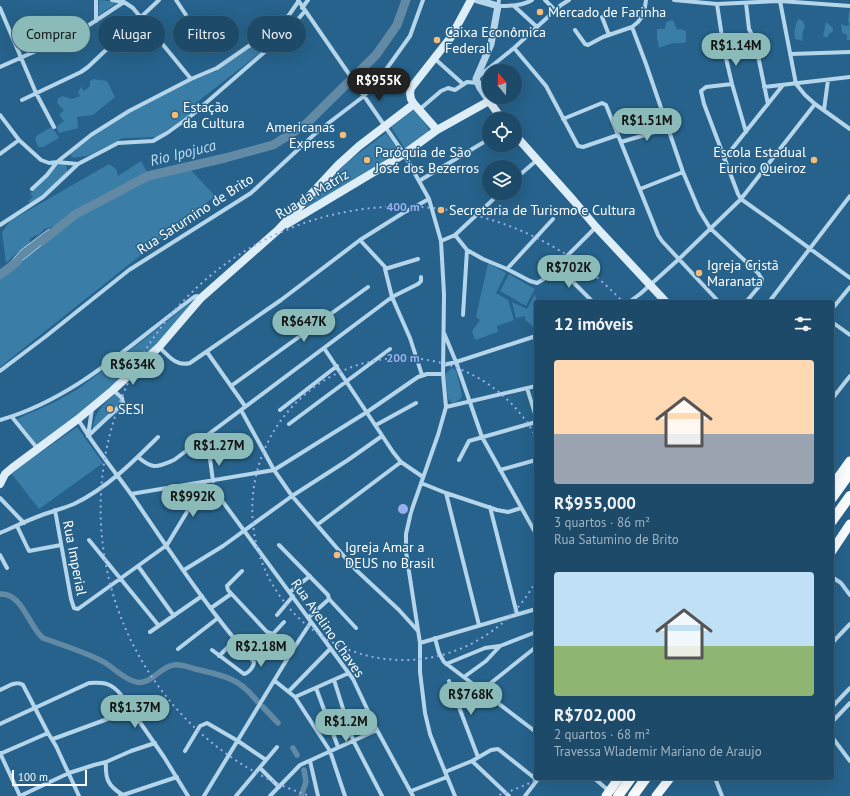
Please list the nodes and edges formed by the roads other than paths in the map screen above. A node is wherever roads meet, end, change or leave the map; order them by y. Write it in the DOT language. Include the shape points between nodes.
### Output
graph roads {
  1 [pos="96,0"];
  2 [pos="112,0"];
  3 [pos="159,0"];
  4 [pos="176,0"];
  5 [pos="308,0"];
  6 [pos="423,0"];
  7 [pos="471,0"];
  8 [pos="477,0"];
  9 [pos="532,0"];
  10 [pos="545,0"];
  11 [pos="569,0"];
  12 [pos="646,0"];
  13 [pos="674,0"];
  14 [pos="845,0"];
  15 [pos="298,1"];
  16 [pos="769,1"];
  17 [pos="781,1"];
  18 [pos="124,2"];
  19 [pos="519,2"];
  20 [pos="498,3"];
  21 [pos="746,3"];
  22 [pos="716,4"];
  23 [pos="845,5"];
  24 [pos="514,6"];
  25 [pos="850,6"];
  26 [pos="0,8"];
  27 [pos="304,9"];
  28 [pos="555,10"];
  29 [pos="139,16"];
  30 [pos="143,16"];
  31 [pos="187,16"];
  32 [pos="602,17"];
  33 [pos="96,21"];
  34 [pos="537,27"];
  35 [pos="632,27"];
  36 [pos="575,30"];
  37 [pos="609,35"];
  38 [pos="165,47"];
  39 [pos="514,48"];
  40 [pos="104,52"];
  41 [pos="850,52"];
  42 [pos="791,54"];
  43 [pos="21,58"];
  44 [pos="434,58"];
  45 [pos="0,67"];
  46 [pos="850,77"];
  47 [pos="191,79"];
  48 [pos="828,80"];
  49 [pos="477,81"];
  50 [pos="463,84"];
  51 [pos="732,84"];
  52 [pos="796,84"];
  53 [pos="783,86"];
  54 [pos="764,87"];
  55 [pos="482,89"];
  56 [pos="36,92"];
  57 [pos="364,96"];
  58 [pos="22,100"];
  59 [pos="482,104"];
  60 [pos="768,104"];
  61 [pos="815,104"];
  62 [pos="417,107"];
  63 [pos="824,110"];
  64 [pos="0,115"];
  65 [pos="563,119"];
  66 [pos="385,126"];
  67 [pos="54,127"];
  68 [pos="668,128"];
  69 [pos="850,129"];
  70 [pos="437,130"];
  71 [pos="746,132"];
  72 [pos="618,135"];
  73 [pos="19,140"];
  74 [pos="621,142"];
  75 [pos="482,143"];
  76 [pos="522,143"];
  77 [pos="0,148"];
  78 [pos="7,149"];
  79 [pos="0,154"];
  80 [pos="404,154"];
  81 [pos="724,159"];
  82 [pos="537,160"];
  83 [pos="57,162"];
  84 [pos="78,164"];
  85 [pos="683,172"];
  86 [pos="522,173"];
  87 [pos="420,181"];
  88 [pos="32,189"];
  89 [pos="640,189"];
  90 [pos="850,196"];
  91 [pos="429,199"];
  92 [pos="492,200"];
  93 [pos="741,200"];
  94 [pos="848,201"];
  95 [pos="553,219"];
  96 [pos="0,225"];
  97 [pos="596,227"];
  98 [pos="710,228"];
  99 [pos="278,230"];
  100 [pos="455,235"];
  101 [pos="360,240"];
  102 [pos="441,241"];
  103 [pos="809,248"];
  104 [pos="467,250"];
  105 [pos="418,259"];
  106 [pos="679,259"];
  107 [pos="558,266"];
  108 [pos="386,268"];
  109 [pos="507,269"];
  110 [pos="421,277"];
  111 [pos="850,278"];
  112 [pos="650,284"];
  113 [pos="368,287"];
  114 [pos="850,287"];
  115 [pos="392,297"];
  116 [pos="200,298"];
  117 [pos="591,300"];
  118 [pos="631,300"];
  119 [pos="664,300"];
  120 [pos="717,300"];
  121 [pos="748,300"];
  122 [pos="770,300"];
  123 [pos="834,307"];
  124 [pos="463,315"];
  125 [pos="834,323"];
  126 [pos="443,330"];
  127 [pos="850,335"];
  128 [pos="534,337"];
  129 [pos="159,347"];
  130 [pos="324,348"];
  131 [pos="390,350"];
  132 [pos="207,352"];
  133 [pos="456,362"];
  134 [pos="443,365"];
  135 [pos="337,366"];
  136 [pos="0,371"];
  137 [pos="443,374"];
  138 [pos="422,375"];
  139 [pos="850,376"];
  140 [pos="347,381"];
  141 [pos="231,386"];
  142 [pos="534,386"];
  143 [pos="527,388"];
  144 [pos="113,390"];
  145 [pos="834,396"];
  146 [pos="470,402"];
  147 [pos="416,403"];
  148 [pos="245,406"];
  149 [pos="446,407"];
  150 [pos="92,408"];
  151 [pos="241,410"];
  152 [pos="280,410"];
  153 [pos="534,411"];
  154 [pos="367,412"];
  155 [pos="12,417"];
  156 [pos="78,419"];
  157 [pos="0,420"];
  158 [pos="534,423"];
  159 [pos="289,424"];
  160 [pos="376,425"];
  161 [pos="88,436"];
  162 [pos="382,436"];
  163 [pos="158,437"];
  164 [pos="482,437"];
  165 [pos="37,448"];
  166 [pos="220,451"];
  167 [pos="138,457"];
  168 [pos="459,460"];
  169 [pos="534,461"];
  170 [pos="850,461"];
  171 [pos="401,462"];
  172 [pos="274,470"];
  173 [pos="500,470"];
  174 [pos="850,473"];
  175 [pos="2,476"];
  176 [pos="117,476"];
  177 [pos="423,477"];
  178 [pos="214,480"];
  179 [pos="834,480"];
  180 [pos="205,482"];
  181 [pos="421,483"];
  182 [pos="0,484"];
  183 [pos="446,493"];
  184 [pos="131,494"];
  185 [pos="834,495"];
  186 [pos="292,496"];
  187 [pos="850,496"];
  188 [pos="0,498"];
  189 [pos="223,502"];
  190 [pos="490,508"];
  191 [pos="521,508"];
  192 [pos="54,510"];
  193 [pos="834,518"];
  194 [pos="24,523"];
  195 [pos="850,524"];
  196 [pos="317,525"];
  197 [pos="17,526"];
  198 [pos="244,531"];
  199 [pos="534,531"];
  200 [pos="0,533"];
  201 [pos="89,540"];
  202 [pos="61,545"];
  203 [pos="167,545"];
  204 [pos="279,545"];
  205 [pos="834,547"];
  206 [pos="0,555"];
  207 [pos="138,566"];
  208 [pos="7,568"];
  209 [pos="184,570"];
  210 [pos="242,571"];
  211 [pos="310,576"];
  212 [pos="834,578"];
  213 [pos="120,579"];
  214 [pos="290,592"];
  215 [pos="231,594"];
  216 [pos="850,594"];
  217 [pos="202,596"];
  218 [pos="293,596"];
  219 [pos="329,599"];
  220 [pos="211,608"];
  221 [pos="534,610"];
  222 [pos="517,614"];
  223 [pos="276,615"];
  224 [pos="174,616"];
  225 [pos="218,618"];
  226 [pos="308,618"];
  227 [pos="284,622"];
  228 [pos="311,622"];
  229 [pos="850,624"];
  230 [pos="480,625"];
  231 [pos="159,626"];
  232 [pos="356,628"];
  233 [pos="418,631"];
  234 [pos="150,632"];
  235 [pos="534,633"];
  236 [pos="435,638"];
  237 [pos="235,640"];
  238 [pos="834,641"];
  239 [pos="420,643"];
  240 [pos="500,646"];
  241 [pos="178,649"];
  242 [pos="330,649"];
  243 [pos="534,649"];
  244 [pos="212,650"];
  245 [pos="219,656"];
  246 [pos="446,664"];
  247 [pos="349,672"];
  248 [pos="464,677"];
  249 [pos="334,680"];
  250 [pos="275,681"];
  251 [pos="449,681"];
  252 [pos="316,688"];
  253 [pos="850,688"];
  254 [pos="0,690"];
  255 [pos="482,690"];
  256 [pos="288,691"];
  257 [pos="295,698"];
  258 [pos="850,703"];
  259 [pos="834,705"];
  260 [pos="34,708"];
  261 [pos="132,710"];
  262 [pos="834,720"];
  263 [pos="0,724"];
  264 [pos="377,730"];
  265 [pos="534,730"];
  266 [pos="48,733"];
  267 [pos="53,739"];
  268 [pos="238,740"];
  269 [pos="353,740"];
  270 [pos="834,740"];
  271 [pos="154,744"];
  272 [pos="277,747"];
  273 [pos="338,747"];
  274 [pos="185,751"];
  275 [pos="330,751"];
  276 [pos="0,753"];
  277 [pos="478,757"];
  278 [pos="266,760"];
  279 [pos="310,761"];
  280 [pos="472,761"];
  281 [pos="850,761"];
  282 [pos="106,762"];
  283 [pos="260,768"];
  284 [pos="445,772"];
  285 [pos="69,773"];
  286 [pos="534,776"];
  287 [pos="177,777"];
  288 [pos="447,777"];
  289 [pos="537,780"];
  290 [pos="596,780"];
  291 [pos="618,780"];
  292 [pos="628,780"];
  293 [pos="645,780"];
  294 [pos="668,780"];
  295 [pos="716,780"];
  296 [pos="279,787"];
  297 [pos="411,791"];
  298 [pos="611,794"];
  299 [pos="20,796"];
  300 [pos="80,796"];
  301 [pos="121,796"];
  302 [pos="188,796"];
  303 [pos="204,796"];
  304 [pos="236,796"];
  305 [pos="270,796"];
  306 [pos="318,796"];
  307 [pos="345,796"];
  308 [pos="382,796"];
  309 [pos="413,796"];
  310 [pos="455,796"];
  311 [pos="508,796"];
  312 [pos="525,796"];
  313 [pos="633,796"];
  314 [pos="656,796"];
  315 [pos="722,796"];
  1 -- 33 [label="street"];
  2 -- 18 [label="street"];
  3 -- 30 [label="street"];
  4 -- 31 [label="street"];
  5 -- 27 [label="street"];
  6 -- 57 [label="street, Rua Saturnino de Brito" via="410,36"];
  7 -- 44 [label="main road" via="451,37"];
  8 -- 20 [label="street"];
  9 -- 19 [label="street"];
  10 -- 28 [label="street"];
  11 -- 28 [label="street"];
  12 -- 35 [label="street" via="642,18"];
  13 -- 22 [label="street"];
  14 -- 23 [label="street"];
  15 -- 27 [label="street"];
  15 -- 47 [label="street" via="286,18 272,30 217,68"];
  16 -- 17 [label="street"];
  16 -- 21 [label="street"];
  17 -- 23 [label="street"];
  17 -- 42 [label="street"];
  18 -- 29 [label="street"];
  18 -- 33 [label="street"];
  19 -- 24 [label="street"];
  20 -- 24 [label="street"];
  20 -- 49 [label="street" via="491,44"];
  21 -- 22 [label="street"];
  21 -- 54 [label="street" via="748,26 755,41"];
  22 -- 51 [label="street"];
  23 -- 25 [label="street"];
  24 -- 34 [label="street"];
  26 -- 43 [label="street"];
  27 -- 57 [label="street"];
  27 -- 84 [label="street" via="288,31 192,115 167,133 153,141 118,143"];
  28 -- 34 [label="street"];
  32 -- 37 [label="street"];
  33 -- 43 [label="street" via="77,33"];
  34 -- 39 [label="street"];
  35 -- 37 [label="street"];
  35 -- 68 [label="street"];
  36 -- 37 [label="street" via="587,45"];
  38 -- 47 [label="street"];
  39 -- 49 [label="street"];
  39 -- 65 [label="street" via="542,80"];
  40 -- 56 [label="street" via="81,72"];
  41 -- 42 [label="street"];
  42 -- 52 [label="street"];
  43 -- 45 [label="street"];
  43 -- 56 [label="street"];
  44 -- 50 [label="street"];
  44 -- 62 [label="main road" via="411,88 410,93"];
  46 -- 48 [label="street"];
  47 -- 83 [label="street" via="129,111 91,135"];
  48 -- 52 [label="street"];
  48 -- 63 [label="street"];
  49 -- 50 [label="street"];
  49 -- 55 [label="street"];
  50 -- 62 [label="street" via="455,90 448,88 441,91"];
  51 -- 71 [label="street"];
  51 -- 81 [label="street" via="709,86 701,91"];
  52 -- 53 [label="street"];
  52 -- 61 [label="street"];
  53 -- 54 [label="street"];
  53 -- 60 [label="street"];
  54 -- 60 [label="street"];
  56 -- 58 [label="street"];
  56 -- 67 [label="street"];
  57 -- 66 [label="street"];
  57 -- 136 [label="street, Rua Saturnino de Brito" via="318,131 251,193 129,270"];
  59 -- 70 [label="main road, Rua da Matriz"];
  60 -- 71 [label="street"];
  61 -- 63 [label="street"];
  61 -- 93 [label="street"];
  62 -- 66 [label="main road, Rua da Matriz"];
  62 -- 70 [label="main road"];
  63 -- 69 [label="street"];
  64 -- 73 [label="street"];
  65 -- 72 [label="street" via="576,144 581,147"];
  65 -- 72 [label="street" via="602,103 606,104"];
  66 -- 80 [label="street"];
  66 -- 99 [label="main road, Rua da Matriz" via="338,165"];
  68 -- 74 [label="street"];
  68 -- 85 [label="street"];
  70 -- 80 [label="main road, Rua da Matriz"];
  71 -- 81 [label="street"];
  72 -- 74 [label="street"];
  73 -- 78 [label="street"];
  73 -- 83 [label="street" via="41,160"];
  74 -- 89 [label="street"];
  75 -- 87 [label="street"];
  76 -- 82 [label="main road"];
  77 -- 78 [label="street"];
  78 -- 79 [label="street"];
  80 -- 87 [label="street"];
  80 -- 99 [label="main road, Rua da Matriz"];
  81 -- 93 [label="street"];
  82 -- 86 [label="street"];
  82 -- 97 [label="main road"];
  83 -- 84 [label="street"];
  83 -- 88 [label="street"];
  84 -- 96 [label="street" via="43,197"];
  85 -- 89 [label="street"];
  85 -- 98 [label="street"];
  87 -- 91 [label="street"];
  89 -- 106 [label="street" via="658,235"];
  90 -- 94 [label="street"];
  91 -- 101 [label="street"];
  91 -- 102 [label="street"];
  92 -- 100 [label="street"];
  93 -- 98 [label="street"];
  93 -- 103 [label="street"];
  94 -- 103 [label="street"];
  95 -- 109 [label="street"];
  97 -- 107 [label="street"];
  97 -- 112 [label="main road"];
  98 -- 106 [label="street"];
  98 -- 121 [label="street" via="762,279"];
  99 -- 116 [label="main road"];
  100 -- 102 [label="street"];
  100 -- 104 [label="street"];
  101 -- 108 [label="street"];
  101 -- 132 [label="street"];
  102 -- 126 [label="street"];
  103 -- 111 [label="street"];
  103 -- 122 [label="street"];
  104 -- 109 [label="street"];
  104 -- 124 [label="street"];
  105 -- 108 [label="street"];
  106 -- 112 [label="street"];
  106 -- 120 [label="street"];
  107 -- 109 [label="street" via="537,283"];
  107 -- 117 [label="street"];
  108 -- 115 [label="street"];
  110 -- 115 [label="street" via="418,284"];
  112 -- 118 [label="street"];
  112 -- 119 [label="main road"];
  113 -- 141 [label="street"];
  114 -- 123 [label="street"];
  115 -- 130 [label="street"];
  115 -- 138 [label="street" via="410,338"];
  116 -- 129 [label="main road"];
  116 -- 155 [label="street" via="194,297 126,350 72,387"];
  125 -- 127 [label="street"];
  126 -- 133 [label="street"];
  126 -- 134 [label="street"];
  128 -- 133 [label="street"];
  129 -- 132 [label="street" via="177,364 186,365"];
  129 -- 144 [label="main road"];
  130 -- 135 [label="street"];
  130 -- 148 [label="street"];
  131 -- 140 [label="street"];
  132 -- 141 [label="street"];
  133 -- 134 [label="street"];
  133 -- 146 [label="street"];
  134 -- 137 [label="street"];
  135 -- 140 [label="street"];
  135 -- 152 [label="street"];
  137 -- 138 [label="street"];
  137 -- 149 [label="street"];
  138 -- 154 [label="street"];
  139 -- 145 [label="street"];
  140 -- 154 [label="street"];
  140 -- 159 [label="street"];
  141 -- 148 [label="street"];
  142 -- 143 [label="street"];
  143 -- 146 [label="street"];
  143 -- 153 [label="street"];
  144 -- 150 [label="main road"];
  144 -- 161 [label="street" via="122,398 123,403"];
  146 -- 149 [label="street"];
  146 -- 164 [label="street"];
  147 -- 160 [label="street"];
  148 -- 151 [label="street"];
  149 -- 177 [label="street"];
  150 -- 156 [label="main road"];
  150 -- 161 [label="street"];
  151 -- 167 [label="street" via="174,460 153,466"];
  151 -- 172 [label="street"];
  154 -- 160 [label="street"];
  154 -- 172 [label="street"];
  155 -- 157 [label="street"];
  155 -- 165 [label="street"];
  156 -- 161 [label="street"];
  156 -- 165 [label="main road"];
  158 -- 164 [label="street"];
  160 -- 162 [label="street"];
  161 -- 176 [label="street"];
  162 -- 171 [label="street"];
  162 -- 186 [label="street"];
  163 -- 167 [label="street"];
  164 -- 168 [label="street" via="469,441"];
  164 -- 173 [label="street"];
  165 -- 175 [label="main road"];
  166 -- 178 [label="street" via="210,459"];
  167 -- 176 [label="street"];
  169 -- 173 [label="street"];
  170 -- 179 [label="main road"];
  171 -- 177 [label="street"];
  171 -- 196 [label="street"];
  172 -- 178 [label="street"];
  172 -- 186 [label="street"];
  173 -- 191 [label="street"];
  174 -- 185 [label="highway"];
  175 -- 182 [label="main road"];
  176 -- 184 [label="street"];
  176 -- 192 [label="street" via="74,504"];
  177 -- 181 [label="street"];
  178 -- 180 [label="street"];
  180 -- 184 [label="street"];
  180 -- 203 [label="street"];
  181 -- 183 [label="street"];
  181 -- 233 [label="street" via="406,534 406,552"];
  183 -- 190 [label="street"];
  183 -- 230 [label="street"];
  184 -- 203 [label="street"];
  186 -- 196 [label="street"];
  186 -- 198 [label="street"];
  187 -- 193 [label="highway"];
  188 -- 194 [label="street"];
  189 -- 198 [label="street, Rua Avelino Chaves"];
  190 -- 191 [label="street" via="508,512"];
  190 -- 222 [label="street"];
  191 -- 199 [label="street"];
  192 -- 194 [label="street"];
  192 -- 202 [label="street, Rua Imperial"];
  194 -- 197 [label="street"];
  195 -- 205 [label="main road"];
  196 -- 233 [label="street" via="355,569"];
  197 -- 200 [label="street"];
  197 -- 202 [label="street" via="29,552"];
  198 -- 209 [label="street"];
  198 -- 214 [label="street, Rua Avelino Chaves"];
  201 -- 213 [label="street"];
  202 -- 213 [label="street, Rua Imperial" via="71,600 76,609"];
  203 -- 207 [label="street"];
  203 -- 209 [label="street"];
  204 -- 211 [label="street"];
  206 -- 208 [label="street"];
  207 -- 213 [label="street"];
  207 -- 224 [label="street"];
  209 -- 217 [label="street"];
  210 -- 215 [label="street" via="227,586"];
  211 -- 214 [label="street"];
  211 -- 219 [label="street"];
  212 -- 216 [label="street"];
  213 -- 231 [label="street"];
  214 -- 218 [label="street, Rua Avelino Chaves"];
  215 -- 220 [label="street"];
  215 -- 227 [label="street" via="267,632 273,634"];
  217 -- 220 [label="street"];
  217 -- 224 [label="street"];
  218 -- 223 [label="street"];
  218 -- 226 [label="street, Rua Avelino Chaves"];
  219 -- 226 [label="street"];
  219 -- 232 [label="street"];
  220 -- 225 [label="street"];
  221 -- 222 [label="street"];
  222 -- 230 [label="street"];
  224 -- 231 [label="street"];
  225 -- 237 [label="street"];
  225 -- 241 [label="street"];
  226 -- 228 [label="street, Rua Avelino Chaves"];
  228 -- 242 [label="street, Rua Avelino Chaves"];
  228 -- 250 [label="street"];
  229 -- 238 [label="street"];
  230 -- 236 [label="street"];
  231 -- 234 [label="street"];
  233 -- 239 [label="street"];
  235 -- 240 [label="street"];
  236 -- 239 [label="street"];
  236 -- 246 [label="street" via="442,660"];
  237 -- 245 [label="street"];
  237 -- 245 [label="street" via="254,662 248,673 241,674"];
  239 -- 284 [label="street" via="420,672 425,713 430,734"];
  240 -- 246 [label="street" via="485,648"];
  240 -- 248 [label="street" via="486,662"];
  242 -- 247 [label="street, Rua Avelino Chaves"];
  242 -- 256 [label="street"];
  243 -- 255 [label="street"];
  244 -- 245 [label="street"];
  246 -- 248 [label="street"];
  247 -- 249 [label="street"];
  247 -- 264 [label="street, Rua Avelino Chaves"];
  248 -- 255 [label="street"];
  249 -- 252 [label="street"];
  249 -- 269 [label="street"];
  250 -- 256 [label="street"];
  250 -- 268 [label="street"];
  251 -- 277 [label="street"];
  252 -- 257 [label="street"];
  252 -- 273 [label="street"];
  253 -- 259 [label="street"];
  254 -- 260 [label="street" via="20,683"];
  255 -- 265 [label="street"];
  256 -- 257 [label="street"];
  257 -- 275 [label="street"];
  258 -- 262 [label="street"];
  260 -- 261 [label="street" via="84,685 100,682 115,688"];
  260 -- 263 [label="street"];
  260 -- 266 [label="street"];
  261 -- 267 [label="street"];
  261 -- 271 [label="street"];
  264 -- 269 [label="street"];
  264 -- 297 [label="street, Rua Avelino Chaves"];
  266 -- 267 [label="street"];
  266 -- 276 [label="street"];
  267 -- 285 [label="street"];
  268 -- 274 [label="street" via="204,723"];
  268 -- 278 [label="street"];
  268 -- 303 [label="street"];
  269 -- 273 [label="street"];
  269 -- 308 [label="street"];
  270 -- 281 [label="street"];
  271 -- 282 [label="street"];
  271 -- 287 [label="street"];
  272 -- 278 [label="street"];
  273 -- 275 [label="street"];
  275 -- 279 [label="street"];
  275 -- 307 [label="street"];
  276 -- 299 [label="street"];
  277 -- 280 [label="street"];
  277 -- 286 [label="street" via="498,748"];
  278 -- 283 [label="street"];
  279 -- 296 [label="street" via="296,769"];
  279 -- 306 [label="street"];
  280 -- 284 [label="street"];
  280 -- 311 [label="street"];
  282 -- 285 [label="street"];
  282 -- 301 [label="street" via="108,782"];
  283 -- 296 [label="street"];
  283 -- 304 [label="street"];
  284 -- 288 [label="street"];
  285 -- 299 [label="street"];
  285 -- 300 [label="street"];
  287 -- 301 [label="street"];
  287 -- 302 [label="street"];
  288 -- 297 [label="street"];
  288 -- 310 [label="street"];
  289 -- 312 [label="street"];
  290 -- 298 [label="street"];
  291 -- 298 [label="main road"];
  292 -- 298 [label="highway"];
  293 -- 313 [label="highway"];
  294 -- 314 [label="main road"];
  295 -- 315 [label="street"];
  296 -- 305 [label="street"];
  297 -- 309 [label="street, Rua Avelino Chaves"];
}
